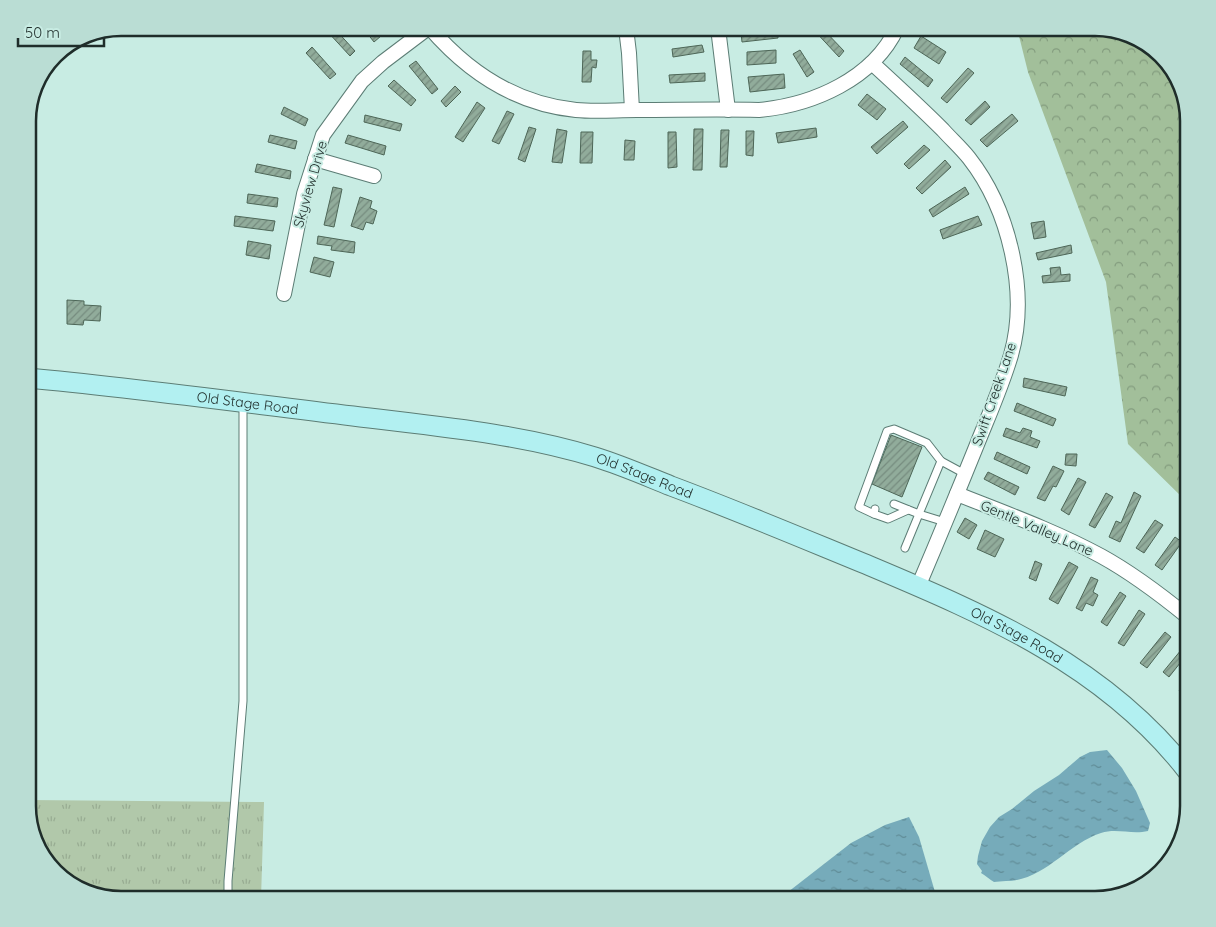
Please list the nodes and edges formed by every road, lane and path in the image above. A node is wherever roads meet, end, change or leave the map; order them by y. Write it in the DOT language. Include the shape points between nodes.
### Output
graph roads {
  1 [pos="418,36"];
  2 [pos="436,36"];
  3 [pos="627,36"];
  4 [pos="719,36"];
  5 [pos="891,36"];
  6 [pos="872,63"];
  7 [pos="632,110"];
  8 [pos="728,110"];
  9 [pos="315,159"];
  10 [pos="374,176"];
  11 [pos="284,294"];
  12 [pos="36,379"];
  13 [pos="243,402"];
  14 [pos="941,461"];
  15 [pos="965,474"];
  16 [pos="957,494"];
  17 [pos="894,504"];
  18 [pos="908,510"];
  19 [pos="919,514"];
  20 [pos="945,522"];
  21 [pos="905,548"];
  22 [pos="918,586"];
  23 [pos="1180,610"];
  24 [pos="1180,761"];
  25 [pos="228,891"];
  1 -- 9 [label="street, Skyview Drive" via="362,81 324,135"];
  2 -- 7 [label="street" via="490,82 517,95 576,110"];
  3 -- 7 [label="street"];
  4 -- 8 [label="street"];
  5 -- 6 [label="street"];
  6 -- 8 [label="street" via="836,88 812,99 783,108"];
  6 -- 15 [label="street, Swift Creek Lane" via="968,157 999,208 1013,258 1017,312 1011,354"];
  7 -- 8 [label="street"];
  9 -- 10 [label="street"];
  9 -- 11 [label="street, Skyview Drive" via="304,194"];
  12 -- 13 [label="main road, Old Stage Road"];
  13 -- 22 [label="main road, Old Stage Road" via="475,431 594,456"];
  13 -- 25 [label="lane" via="242,701"];
  14 -- 15 [label="lane"];
  14 -- 18 [label="lane" via="927,443 894,429 887,431 858,507 888,519"];
  14 -- 19 [label="lane"];
  15 -- 16 [label="street, Swift Creek Lane"];
  16 -- 20 [label="street, Swift Creek Lane"];
  16 -- 23 [label="street, Gentle Valley Lane" via="1060,535 1158,592"];
  17 -- 18 [label="lane"];
  18 -- 19 [label="lane"];
  19 -- 20 [label="lane"];
  19 -- 21 [label="lane"];
  20 -- 22 [label="street, Swift Creek Lane"];
  22 -- 24 [label="main road, Old Stage Road" via="1054,653 1117,698"];
}
